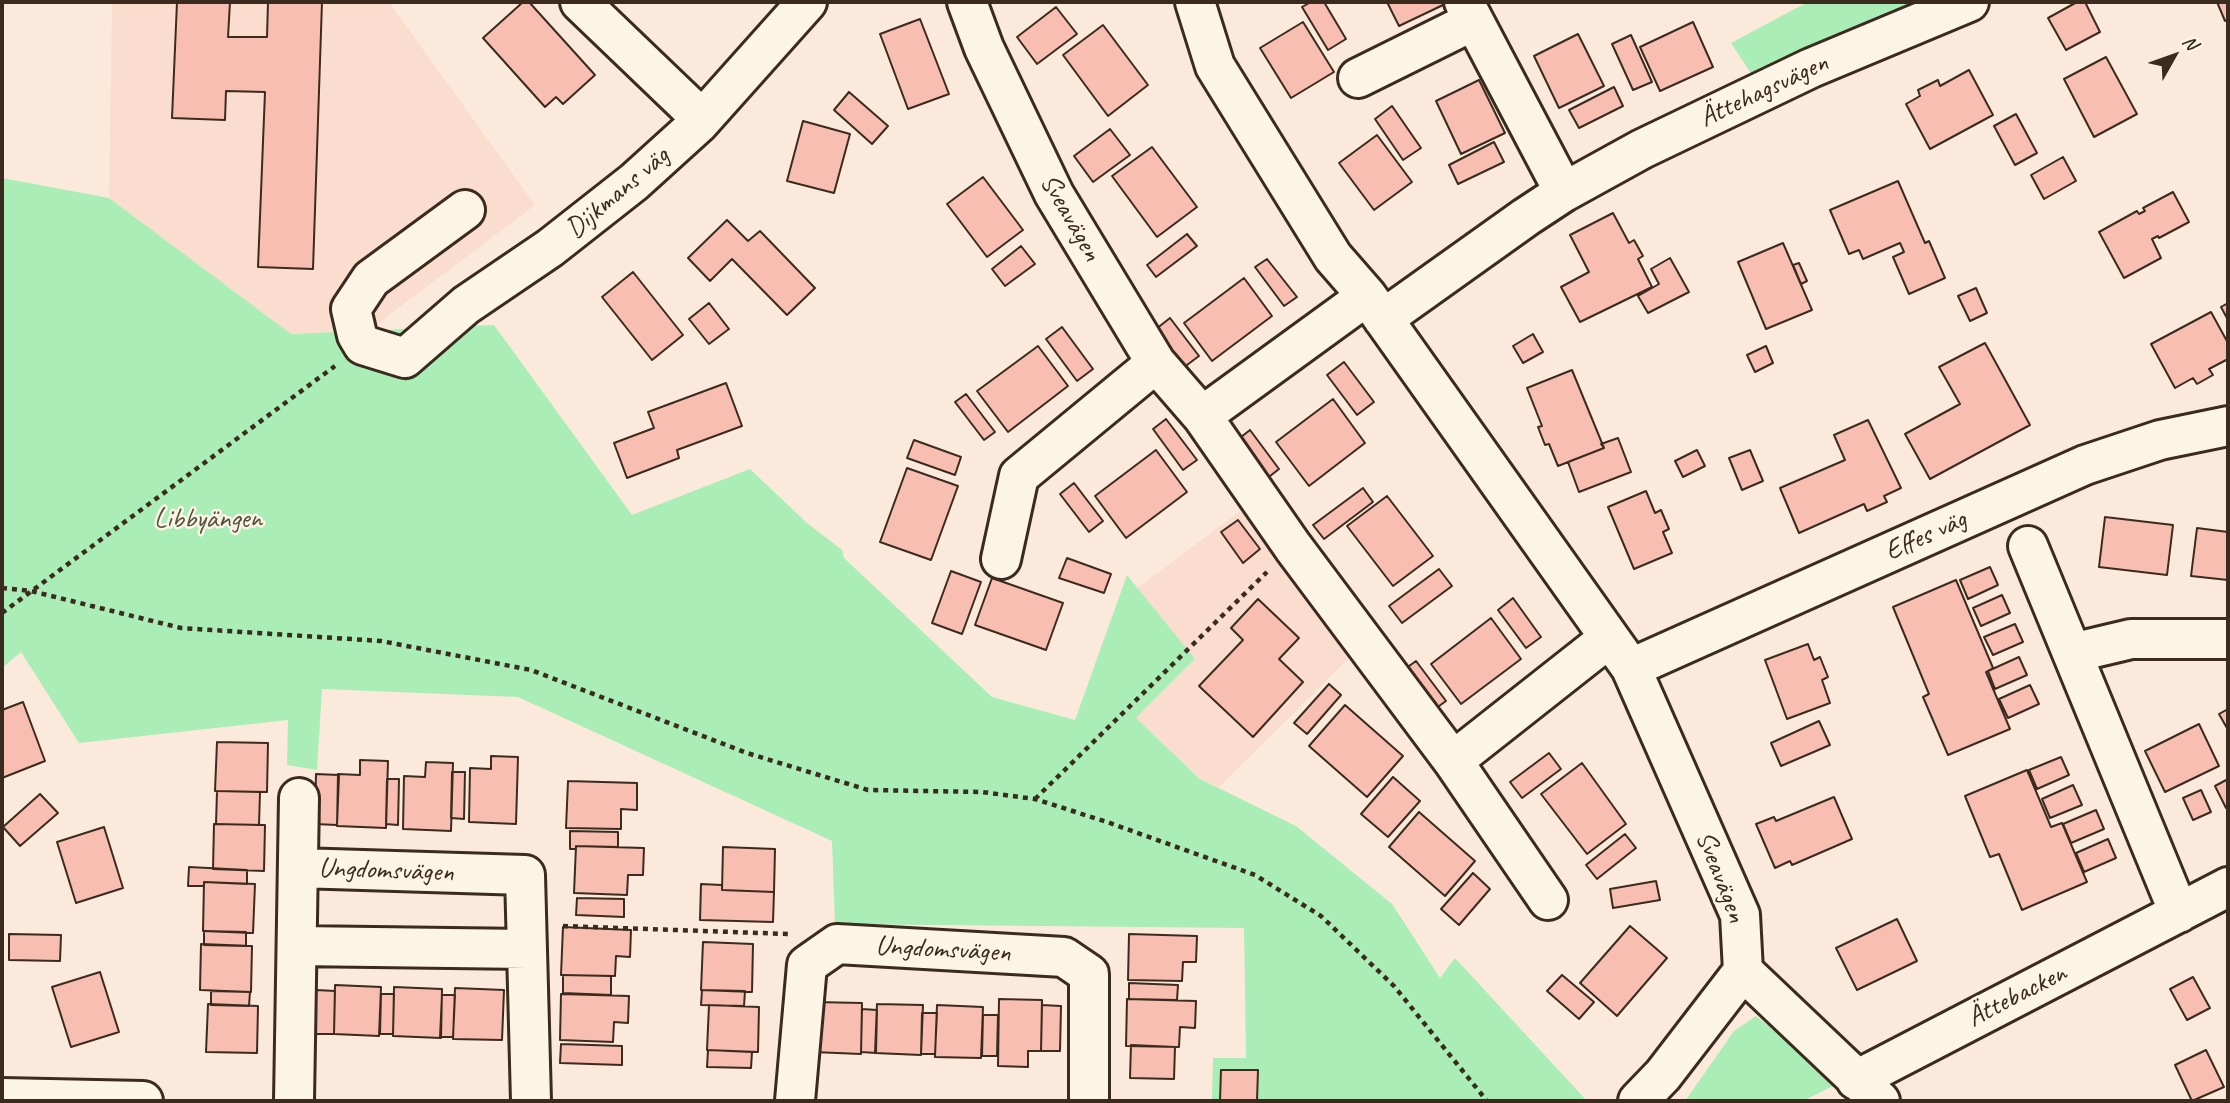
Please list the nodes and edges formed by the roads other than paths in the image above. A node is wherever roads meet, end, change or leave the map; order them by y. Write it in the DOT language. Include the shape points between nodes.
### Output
graph roads {
  1 [pos="580,2"];
  2 [pos="967,2"];
  3 [pos="1195,2"];
  4 [pos="1969,2"];
  5 [pos="798,5"];
  6 [pos="1469,11"];
  7 [pos="1358,78"];
  8 [pos="702,119"];
  9 [pos="1564,192"];
  10 [pos="465,211"];
  11 [pos="1375,307"];
  12 [pos="1156,363"];
  13 [pos="1202,416"];
  14 [pos="2228,426"];
  15 [pos="2028,546"];
  16 [pos="1001,559"];
  17 [pos="2228,639"];
  18 [pos="1620,653"];
  19 [pos="2072,653"];
  20 [pos="1453,761"];
  21 [pos="299,798"];
  22 [pos="298,868"];
  23 [pos="2228,887"];
  24 [pos="1548,900"];
  25 [pos="2179,913"];
  26 [pos="527,937"];
  27 [pos="297,946"];
  28 [pos="1743,971"];
  29 [pos="1868,1090"];
  30 [pos="2,1098"];
  31 [pos="82,1100"];
  32 [pos="143,1101"];
  33 [pos="294,1101"];
  34 [pos="531,1101"];
  35 [pos="795,1101"];
  36 [pos="1089,1101"];
  37 [pos="1638,1101"];
  1 -- 8 [label="street"];
  2 -- 12 [label="street, Sveavägen" via="984,48 1054,194"];
  3 -- 11 [label="street, Sveavägen" via="1215,66 1333,257"];
  4 -- 9 [label="street, Ättehagsvägen" via="1811,68"];
  5 -- 8 [label="street, Dijkmans väg"];
  6 -- 7 [label="street"];
  6 -- 9 [label="street"];
  8 -- 10 [label="street, Dijkmans väg" via="634,182 550,248 466,305 405,358 363,345 351,309 371,279"];
  9 -- 11 [label="street, Ättehagsvägen"];
  11 -- 13 [label="street"];
  11 -- 18 [label="street, Sveavägen"];
  12 -- 13 [label="street, Sveavägen"];
  12 -- 16 [label="street" via="1019,476"];
  13 -- 20 [label="street, Sveavägen"];
  14 -- 18 [label="street, Effes väg" via="2160,440 2085,465"];
  15 -- 19 [label="street"];
  17 -- 19 [label="street" via="2131,639"];
  18 -- 20 [label="street"];
  18 -- 28 [label="street, Sveavägen" via="1740,915"];
  19 -- 25 [label="street"];
  20 -- 24 [label="street, Sveavägen"];
  21 -- 22 [label="street, Ungdomsvägen"];
  22 -- 26 [label="street, Ungdomsvägen" via="525,875"];
  22 -- 27 [label="street, Ungdomsvägen"];
  23 -- 25 [label="street, Ättebacken"];
  25 -- 29 [label="street, Ättebacken"];
  26 -- 27 [label="street"];
  26 -- 34 [label="street, Ungdomsvägen"];
  27 -- 33 [label="street, Ungdomsvägen"];
  28 -- 29 [label="street"];
  28 -- 37 [label="street"];
  30 -- 31 [label="street"];
  31 -- 32 [label="street"];
  35 -- 36 [label="street, Ungdomsvägen" via="807,965 837,944 1064,957 1089,974"];
}
